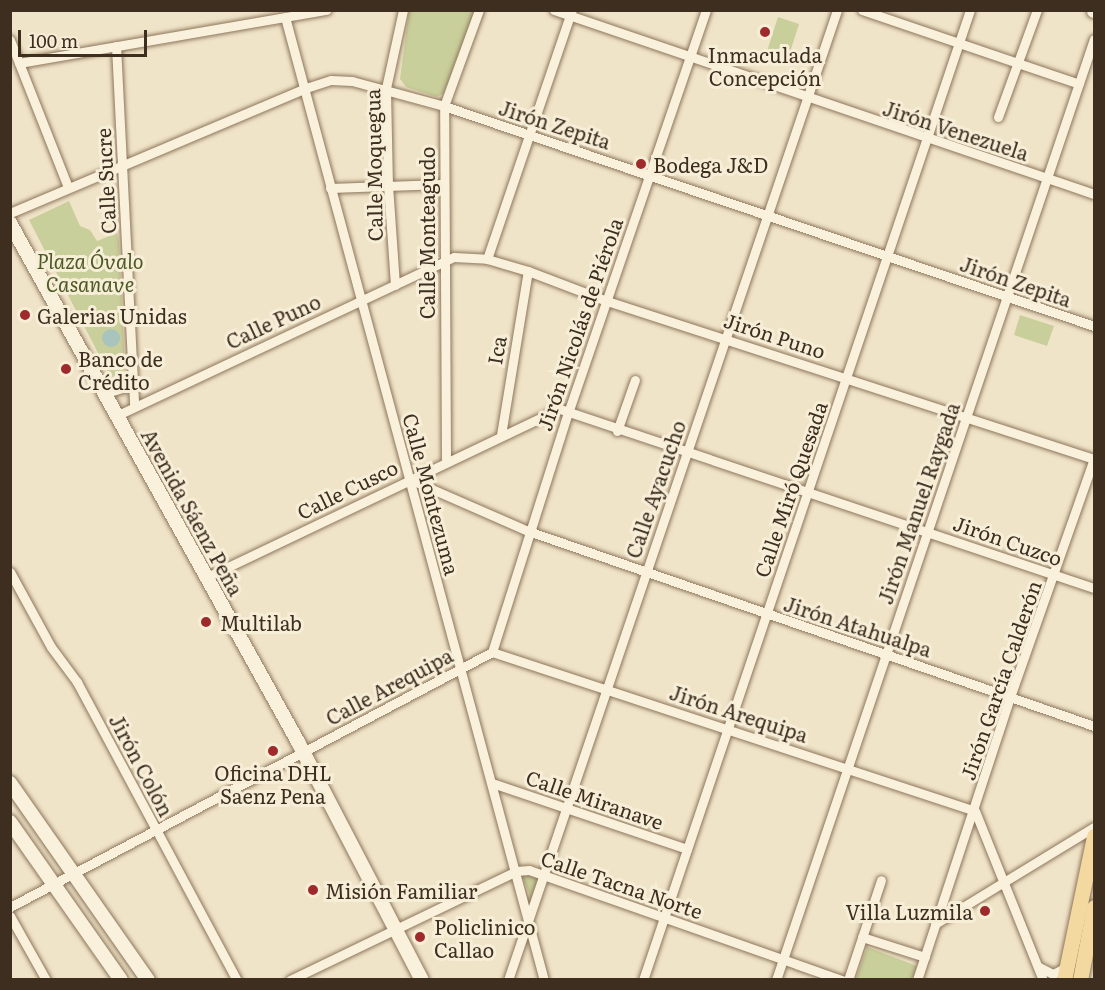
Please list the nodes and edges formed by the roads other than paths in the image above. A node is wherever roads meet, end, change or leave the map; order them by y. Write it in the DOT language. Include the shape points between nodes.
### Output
graph roads {
  1 [pos="326,10"];
  2 [pos="403,10"];
  3 [pos="479,10"];
  4 [pos="554,10"];
  5 [pos="706,10"];
  6 [pos="837,10"];
  7 [pos="862,10"];
  8 [pos="969,10"];
  9 [pos="1037,10"];
  10 [pos="571,14"];
  11 [pos="285,17"];
  12 [pos="1095,39"];
  13 [pos="10,40"];
  14 [pos="958,44"];
  15 [pos="116,46"];
  16 [pos="691,57"];
  17 [pos="19,63"];
  18 [pos="1018,65"];
  19 [pos="1079,84"];
  20 [pos="386,88"];
  21 [pos="303,89"];
  22 [pos="807,99"];
  23 [pos="444,106"];
  24 [pos="999,117"];
  25 [pos="530,135"];
  26 [pos="928,139"];
  27 [pos="122,165"];
  28 [pos="650,175"];
  29 [pos="1048,179"];
  30 [pos="443,184"];
  31 [pos="388,186"];
  32 [pos="68,187"];
  33 [pos="330,188"];
  34 [pos="1095,194"];
  35 [pos="10,213"];
  36 [pos="768,217"];
  37 [pos="10,223"];
  38 [pos="888,256"];
  39 [pos="487,258"];
  40 [pos="444,261"];
  41 [pos="528,271"];
  42 [pos="395,285"];
  43 [pos="1007,297"];
  44 [pos="361,301"];
  45 [pos="607,301"];
  46 [pos="1095,326"];
  47 [pos="727,338"];
  48 [pos="847,377"];
  49 [pos="635,380"];
  50 [pos="133,386"];
  51 [pos="106,393"];
  52 [pos="134,406"];
  53 [pos="568,413"];
  54 [pos="118,415"];
  55 [pos="968,415"];
  56 [pos="617,431"];
  57 [pos="501,435"];
  58 [pos="686,453"];
  59 [pos="1094,459"];
  60 [pos="446,462"];
  61 [pos="409,479"];
  62 [pos="808,491"];
  63 [pos="528,531"];
  64 [pos="926,531"];
  65 [pos="10,572"];
  66 [pos="646,573"];
  67 [pos="1054,575"];
  68 [pos="207,577"];
  69 [pos="1095,588"];
  70 [pos="766,614"];
  71 [pos="492,652"];
  72 [pos="885,654"];
  73 [pos="460,668"];
  74 [pos="606,689"];
  75 [pos="1010,697"];
  76 [pos="1095,726"];
  77 [pos="728,729"];
  78 [pos="303,752"];
  79 [pos="850,767"];
  80 [pos="10,783"];
  81 [pos="492,783"];
  82 [pos="566,808"];
  83 [pos="975,811"];
  84 [pos="10,822"];
  85 [pos="1095,826"];
  86 [pos="156,830"];
  87 [pos="1095,836"];
  88 [pos="687,849"];
  89 [pos="516,871"];
  90 [pos="543,872"];
  91 [pos="74,873"];
  92 [pos="881,880"];
  93 [pos="1004,882"];
  94 [pos="54,884"];
  95 [pos="10,907"];
  96 [pos="1088,913"];
  97 [pos="10,916"];
  98 [pos="664,916"];
  99 [pos="529,922"];
  100 [pos="935,924"];
  101 [pos="395,929"];
  102 [pos="862,937"];
  103 [pos="925,957"];
  104 [pos="783,959"];
  105 [pos="1039,967"];
  106 [pos="1066,974"];
  107 [pos="46,980"];
  108 [pos="121,980"];
  109 [pos="148,980"];
  110 [pos="237,980"];
  111 [pos="290,980"];
  112 [pos="422,980"];
  113 [pos="508,980"];
  114 [pos="544,980"];
  115 [pos="643,980"];
  116 [pos="776,980"];
  117 [pos="842,980"];
  118 [pos="848,980"];
  119 [pos="918,980"];
  120 [pos="1043,980"];
  121 [pos="1080,980"];
  1 -- 11 [label="street"];
  2 -- 20 [label="street, Calle Moquegua"];
  3 -- 23 [label="street, Calle Monteagudo"];
  4 -- 10 [label="street, Jirón Venezuela"];
  5 -- 16 [label="street, Jirón Nicolás de Piérola"];
  6 -- 22 [label="street, Calle Ayacucho"];
  7 -- 14 [label="street"];
  8 -- 14 [label="street, Calle Miró Quesada"];
  9 -- 18 [label="street"];
  10 -- 16 [label="street, Jirón Venezuela"];
  10 -- 25 [label="street"];
  11 -- 15 [label="street"];
  11 -- 21 [label="street, Calle Montezuma"];
  12 -- 19 [label="street, Jirón Manuel Raygada"];
  13 -- 17 [label="street"];
  14 -- 18 [label="street"];
  14 -- 26 [label="street, Calle Miró Quesada"];
  15 -- 17 [label="street"];
  15 -- 27 [label="street, Calle Sucre"];
  16 -- 22 [label="street, Jirón Venezuela"];
  16 -- 28 [label="street, Jirón Nicolás de Piérola"];
  17 -- 32 [label="street"];
  18 -- 19 [label="street"];
  18 -- 24 [label="street"];
  19 -- 29 [label="street, Jirón Manuel Raygada"];
  20 -- 21 [label="street, Jirón Zepita" via="337,80"];
  20 -- 23 [label="street, Jirón Zepita"];
  20 -- 31 [label="street, Calle Moquegua"];
  21 -- 27 [label="street, Jirón Zepita"];
  21 -- 33 [label="street, Calle Montezuma"];
  22 -- 26 [label="street, Jirón Venezuela"];
  22 -- 36 [label="street, Calle Ayacucho"];
  23 -- 25 [label="street, Jirón Zepita"];
  23 -- 30 [label="street, Calle Monteagudo"];
  25 -- 28 [label="street, Jirón Zepita"];
  25 -- 39 [label="street"];
  26 -- 29 [label="street, Jirón Venezuela"];
  26 -- 38 [label="street, Calle Miró Quesada"];
  27 -- 32 [label="street, Jirón Zepita"];
  27 -- 50 [label="street, Calle Sucre"];
  28 -- 36 [label="street, Jirón Zepita"];
  28 -- 45 [label="street, Jirón Nicolás de Piérola"];
  29 -- 34 [label="street, Jirón Venezuela"];
  29 -- 43 [label="street, Jirón Manuel Raygada"];
  30 -- 31 [label="street"];
  30 -- 40 [label="street, Calle Monteagudo"];
  31 -- 33 [label="street"];
  31 -- 42 [label="street, Calle Moquegua"];
  32 -- 35 [label="street, Jirón Zepita"];
  33 -- 44 [label="street, Calle Montezuma"];
  36 -- 38 [label="street, Jirón Zepita"];
  36 -- 47 [label="street, Calle Ayacucho"];
  37 -- 51 [label="street, Avenida Sáenz Peña"];
  38 -- 43 [label="street, Jirón Zepita"];
  38 -- 48 [label="street, Calle Miró Quesada"];
  39 -- 40 [label="street, Jirón Puno" via="454,257"];
  39 -- 41 [label="street, Jirón Puno"];
  40 -- 42 [label="street, Calle Puno"];
  40 -- 60 [label="street, Calle Monteagudo"];
  41 -- 45 [label="street, Jirón Puno"];
  41 -- 57 [label="street, Ica"];
  42 -- 44 [label="street, Calle Puno"];
  43 -- 46 [label="street, Jirón Zepita"];
  43 -- 55 [label="street, Jirón Manuel Raygada"];
  44 -- 52 [label="street, Calle Puno"];
  44 -- 61 [label="street, Calle Montezuma"];
  45 -- 47 [label="street, Jirón Puno"];
  45 -- 53 [label="street, Jirón Nicolás de Piérola"];
  47 -- 48 [label="street, Jirón Puno"];
  47 -- 58 [label="street, Calle Ayacucho"];
  48 -- 55 [label="street, Jirón Puno"];
  48 -- 62 [label="street, Calle Miró Quesada"];
  49 -- 56 [label="street"];
  50 -- 51 [label="street"];
  50 -- 52 [label="street, Calle Sucre"];
  51 -- 54 [label="street, Avenida Sáenz Peña"];
  52 -- 54 [label="street, Calle Puno"];
  53 -- 56 [label="street, Jirón Cuzco"];
  53 -- 57 [label="street, Calle Cusco" via="553,410"];
  53 -- 63 [label="street, Jirón Nicolás de Piérola"];
  54 -- 68 [label="street, Avenida Sáenz Peña"];
  55 -- 59 [label="street, Jirón Puno"];
  55 -- 64 [label="street, Jirón Manuel Raygada"];
  56 -- 58 [label="street, Jirón Cuzco"];
  57 -- 60 [label="street, Calle Cusco"];
  58 -- 62 [label="street, Jirón Cuzco"];
  58 -- 66 [label="street, Calle Ayacucho"];
  59 -- 67 [label="street, Jirón García Calderón"];
  60 -- 61 [label="street, Calle Cusco"];
  61 -- 63 [label="street, Jirón Atahualpa"];
  61 -- 68 [label="street, Calle Cusco"];
  61 -- 73 [label="street, Calle Montezuma"];
  62 -- 64 [label="street, Jirón Cuzco"];
  62 -- 70 [label="street, Calle Miró Quesada"];
  63 -- 66 [label="street, Jirón Atahualpa"];
  63 -- 71 [label="street, Jirón Nicolás de Piérola"];
  64 -- 67 [label="street, Jirón Cuzco"];
  64 -- 72 [label="street, Jirón Manuel Raygada"];
  65 -- 86 [label="street, Jirón Colón" via="51,648 77,682"];
  66 -- 70 [label="street, Jirón Atahualpa"];
  66 -- 74 [label="street, Calle Ayacucho"];
  67 -- 69 [label="street, Jirón Cuzco"];
  67 -- 75 [label="street, Jirón García Calderón"];
  68 -- 78 [label="street, Avenida Sáenz Peña"];
  70 -- 72 [label="street, Jirón Atahualpa"];
  70 -- 77 [label="street, Calle Miró Quesada"];
  71 -- 73 [label="street, Calle Arequipa"];
  71 -- 74 [label="street, Jirón Arequipa"];
  72 -- 75 [label="street, Jirón Atahualpa"];
  72 -- 79 [label="street, Jirón Manuel Raygada"];
  73 -- 78 [label="street, Calle Arequipa"];
  73 -- 81 [label="street, Calle Montezuma"];
  74 -- 77 [label="street, Jirón Arequipa"];
  74 -- 82 [label="street, Calle Ayacucho"];
  75 -- 76 [label="street, Jirón Atahualpa"];
  75 -- 83 [label="street, Jirón García Calderón"];
  77 -- 79 [label="street, Jirón Arequipa"];
  77 -- 88 [label="street, Calle Miró Quesada"];
  78 -- 86 [label="street, Calle Arequipa"];
  78 -- 101 [label="street, Avenida Sáenz Peña"];
  79 -- 83 [label="street, Jirón Arequipa"];
  79 -- 104 [label="street, Jirón Manuel Raygada"];
  80 -- 91 [label="street"];
  81 -- 82 [label="street, Calle Miranave"];
  81 -- 89 [label="street, Calle Montezuma"];
  82 -- 88 [label="street, Calle Miranave"];
  82 -- 90 [label="street, Calle Ayacucho"];
  83 -- 93 [label="street"];
  83 -- 100 [label="street, Jirón García Calderón"];
  84 -- 94 [label="street"];
  85 -- 93 [label="street"];
  86 -- 91 [label="street, Calle Arequipa"];
  86 -- 110 [label="street, Jirón Colón"];
  87 -- 96 [label="main road"];
  88 -- 98 [label="street, Calle Miró Quesada"];
  89 -- 90 [label="street, Calle Tacna Norte"];
  89 -- 99 [label="street, Calle Montezuma"];
  89 -- 101 [label="street, Calle Tacna Norte"];
  90 -- 98 [label="street, Calle Tacna Norte"];
  90 -- 99 [label="street, Calle Ayacucho"];
  91 -- 94 [label="street, Calle Arequipa"];
  91 -- 109 [label="street"];
  92 -- 102 [label="street"];
  93 -- 100 [label="street"];
  93 -- 105 [label="street"];
  94 -- 95 [label="street, Calle Arequipa"];
  94 -- 108 [label="street"];
  96 -- 106 [label="main road"];
  96 -- 121 [label="main road"];
  97 -- 107 [label="street"];
  98 -- 104 [label="street, Calle Tacna Norte"];
  98 -- 115 [label="street, Calle Miró Quesada"];
  99 -- 113 [label="street, Calle Ayacucho"];
  99 -- 114 [label="street, Calle Montezuma"];
  100 -- 103 [label="street, Jirón García Calderón"];
  101 -- 111 [label="street, Calle Tacna Norte"];
  101 -- 112 [label="street, Avenida Sáenz Peña"];
  102 -- 103 [label="street"];
  102 -- 118 [label="street"];
  103 -- 119 [label="street, Jirón García Calderón"];
  104 -- 116 [label="street, Jirón Manuel Raygada"];
  104 -- 117 [label="street, Calle Tacna Norte"];
  105 -- 106 [label="street" via="1053,974"];
  105 -- 120 [label="street"];
}
